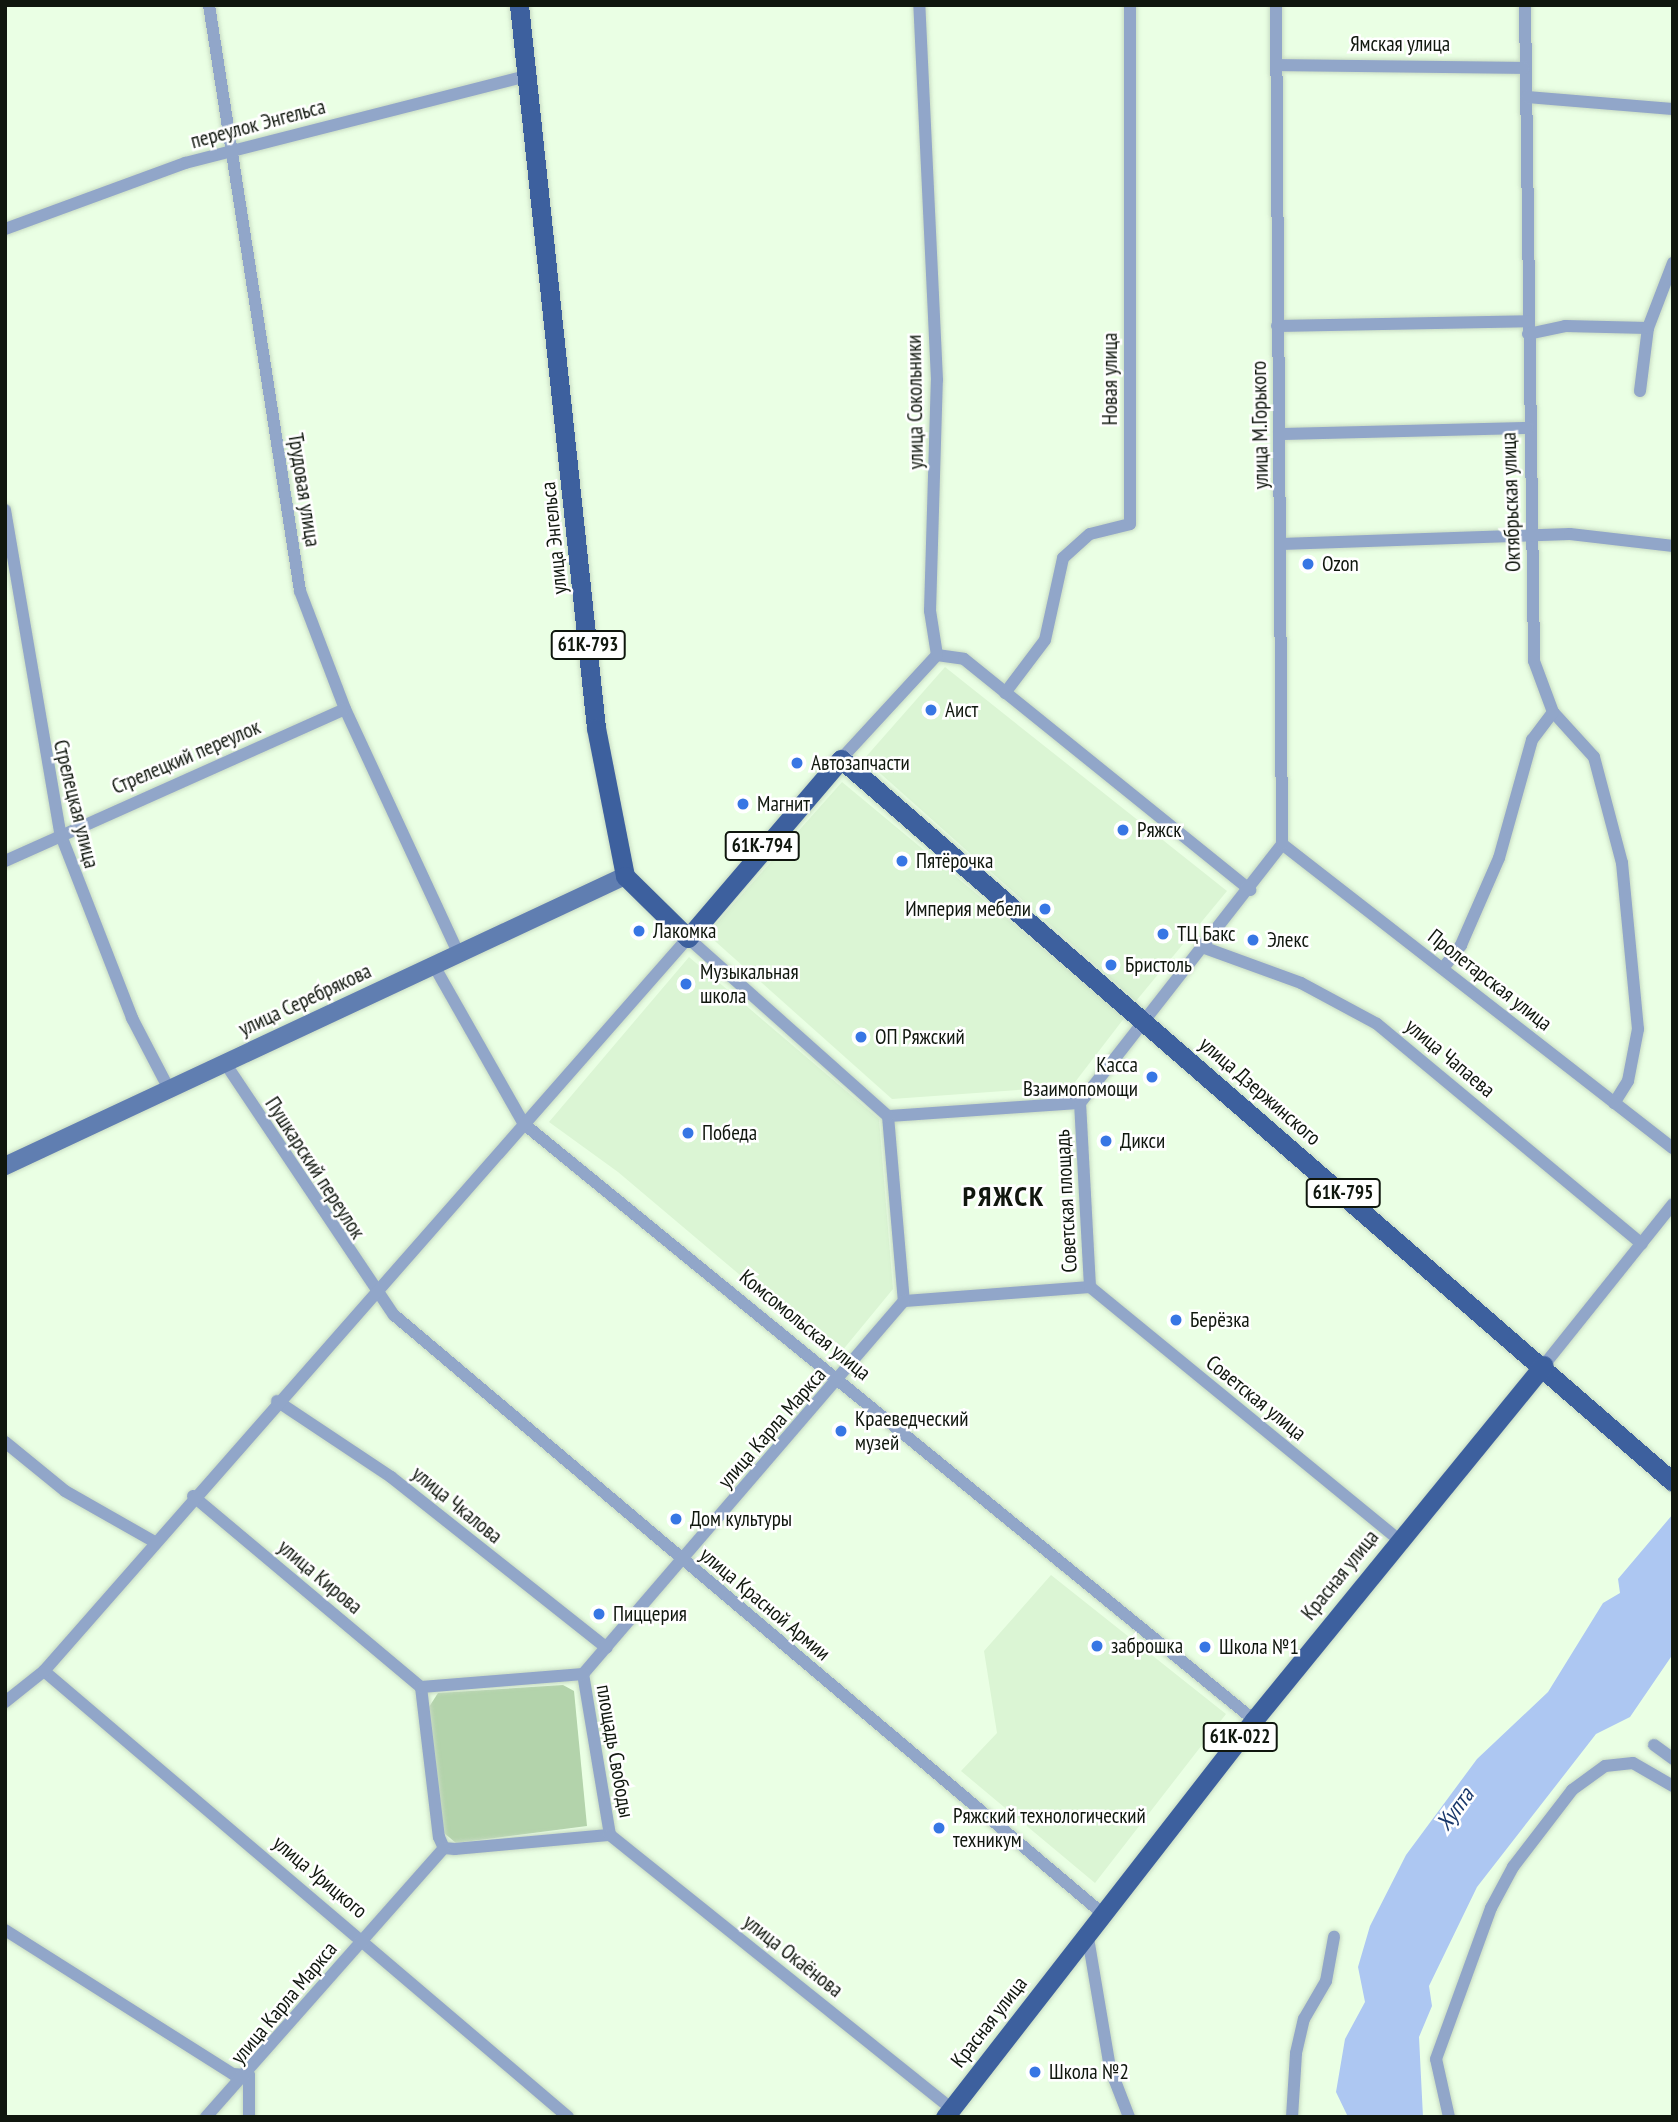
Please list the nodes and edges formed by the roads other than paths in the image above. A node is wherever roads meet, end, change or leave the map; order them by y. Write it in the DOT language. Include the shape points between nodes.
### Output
graph roads {
  1 [pos="209,5"];
  2 [pos="519,5"];
  3 [pos="919,5"];
  4 [pos="1130,5"];
  5 [pos="1276,5"];
  6 [pos="1525,5"];
  7 [pos="1277,65"];
  8 [pos="1524,68"];
  9 [pos="527,76"];
  10 [pos="1527,97"];
  11 [pos="1673,109"];
  12 [pos="232,150"];
  13 [pos="5,229"];
  14 [pos="1673,263"];
  15 [pos="1277,326"];
  16 [pos="1528,328"];
  17 [pos="1648,328"];
  18 [pos="1640,391"];
  19 [pos="1528,428"];
  20 [pos="1279,434"];
  21 [pos="5,510"];
  22 [pos="1533,537"];
  23 [pos="1281,544"];
  24 [pos="1673,545"];
  25 [pos="937,655"];
  26 [pos="1005,693"];
  27 [pos="345,709"];
  28 [pos="1553,712"];
  29 [pos="841,759"];
  30 [pos="60,832"];
  31 [pos="1282,844"];
  32 [pos="5,861"];
  33 [pos="625,876"];
  34 [pos="1250,890"];
  35 [pos="688,938"];
  36 [pos="1205,948"];
  37 [pos="458,951"];
  38 [pos="433,964"];
  39 [pos="1444,967"];
  40 [pos="1143,1020"];
  41 [pos="225,1063"];
  42 [pos="169,1089"];
  43 [pos="1080,1103"];
  44 [pos="1614,1103"];
  45 [pos="888,1116"];
  46 [pos="524,1124"];
  47 [pos="1673,1148"];
  48 [pos="5,1166"];
  49 [pos="1673,1204"];
  50 [pos="1642,1244"];
  51 [pos="1090,1287"];
  52 [pos="374,1293"];
  53 [pos="904,1301"];
  54 [pos="1544,1365"];
  55 [pos="840,1380"];
  56 [pos="277,1401"];
  57 [pos="5,1442"];
  58 [pos="1673,1482"];
  59 [pos="193,1496"];
  60 [pos="1398,1539"];
  61 [pos="153,1541"];
  62 [pos="682,1559"];
  63 [pos="607,1648"];
  64 [pos="44,1671"];
  65 [pos="583,1674"];
  66 [pos="421,1687"];
  67 [pos="5,1702"];
  68 [pos="1254,1720"];
  69 [pos="1654,1745"];
  70 [pos="1673,1759"];
  71 [pos="1673,1786"];
  72 [pos="610,1835"];
  73 [pos="444,1848"];
  74 [pos="1102,1913"];
  75 [pos="5,1930"];
  76 [pos="1087,1932"];
  77 [pos="1334,1937"];
  78 [pos="363,1938"];
  79 [pos="249,2075"];
  80 [pos="948,2113"];
  81 [pos="206,2117"];
  82 [pos="249,2117"];
  83 [pos="568,2117"];
  84 [pos="1129,2117"];
  85 [pos="1292,2117"];
  86 [pos="1449,2117"];
  1 -- 12 [label="street, Трудовая улица"];
  2 -- 9 [label="main road, улица Энгельса / 61К-793"];
  3 -- 25 [label="street, улица Сокольники" via="937,380 930,611"];
  4 -- 26 [label="street, Новая улица" via="1130,524 1090,534 1063,558 1045,640"];
  5 -- 7 [label="street, улица М.Горького"];
  6 -- 8 [label="street, Октябрьская улица"];
  7 -- 8 [label="street, Ямская улица"];
  7 -- 15 [label="street, улица М.Горького"];
  8 -- 10 [label="street, Октябрьская улица"];
  9 -- 12 [label="street, переулок Энгельса"];
  9 -- 33 [label="main road, улица Энгельса / 61К-793" via="596,729"];
  10 -- 11 [label="street"];
  10 -- 16 [label="street, Октябрьская улица"];
  12 -- 13 [label="street, переулок Энгельса"];
  12 -- 27 [label="street, Трудовая улица" via="300,591"];
  14 -- 17 [label="street"];
  15 -- 16 [label="street"];
  15 -- 20 [label="street, улица М.Горького"];
  16 -- 17 [label="street"];
  16 -- 19 [label="street, Октябрьская улица"];
  17 -- 18 [label="street"];
  19 -- 20 [label="street"];
  19 -- 22 [label="street, Октябрьская улица"];
  20 -- 23 [label="street, улица М.Горького"];
  21 -- 30 [label="street, Стрелецкая улица"];
  22 -- 23 [label="street"];
  22 -- 24 [label="street" via="1597,534"];
  22 -- 28 [label="street, Октябрьская улица" via="1534,662"];
  23 -- 31 [label="street, улица М.Горького"];
  25 -- 26 [label="street" via="964,659"];
  25 -- 29 [label="street"];
  26 -- 34 [label="street"];
  27 -- 30 [label="street, Стрелецкий переулок"];
  27 -- 37 [label="street, Трудовая улица"];
  28 -- 39 [label="street" via="1532,740 1499,858 1461,945"];
  28 -- 44 [label="street" via="1594,757 1622,863 1639,1029 1628,1081"];
  29 -- 35 [label="main road, 61К-794"];
  29 -- 40 [label="main road, улица Дзержинского / 61К-795"];
  30 -- 32 [label="street, Стрелецкий переулок"];
  30 -- 42 [label="street, Стрелецкая улица" via="127,1007"];
  31 -- 34 [label="street"];
  31 -- 39 [label="street, Пролетарская улица"];
  33 -- 35 [label="main road"];
  33 -- 37 [label="main road, улица Серебрякова"];
  34 -- 36 [label="street"];
  35 -- 45 [label="street"];
  35 -- 46 [label="street"];
  36 -- 40 [label="street"];
  36 -- 50 [label="street, улица Чапаева" via="1301,983 1377,1024"];
  37 -- 38 [label="main road, улица Серебрякова"];
  38 -- 41 [label="main road, улица Серебрякова"];
  38 -- 46 [label="street"];
  39 -- 44 [label="street, Пролетарская улица"];
  40 -- 43 [label="street"];
  40 -- 54 [label="main road, улица Дзержинского / 61К-795"];
  41 -- 42 [label="main road, улица Серебрякова"];
  41 -- 52 [label="street, Пушкарский переулок"];
  42 -- 48 [label="main road, улица Серебрякова"];
  43 -- 45 [label="street, Советская площадь"];
  43 -- 51 [label="street, Советская площадь"];
  44 -- 47 [label="street, Пролетарская улица"];
  45 -- 53 [label="street"];
  46 -- 52 [label="street"];
  46 -- 55 [label="street, Комсомольская улица"];
  49 -- 50 [label="street"];
  50 -- 54 [label="street"];
  51 -- 53 [label="street, Советская площадь"];
  51 -- 60 [label="street, Советская улица"];
  52 -- 56 [label="street"];
  52 -- 62 [label="street, улица Красной Армии"];
  53 -- 55 [label="street, улица Карла Маркса"];
  54 -- 58 [label="main road, улица Дзержинского / 61К-795"];
  54 -- 60 [label="main road, Красная улица / 61К-022"];
  55 -- 62 [label="street, улица Карла Маркса"];
  55 -- 68 [label="street, Комсомольская улица"];
  56 -- 59 [label="street"];
  56 -- 63 [label="street, улица Чкалова" via="381,1469"];
  57 -- 61 [label="street" via="65,1491"];
  59 -- 61 [label="street"];
  59 -- 66 [label="street, улица Кирова"];
  60 -- 68 [label="main road, Красная улица / 61К-022"];
  61 -- 64 [label="street"];
  62 -- 63 [label="street, улица Карла Маркса"];
  62 -- 74 [label="street, улица Красной Армии"];
  63 -- 65 [label="street, улица Карла Маркса"];
  64 -- 67 [label="street"];
  64 -- 78 [label="street, улица Урицкого"];
  65 -- 66 [label="street, площадь Свободы"];
  65 -- 72 [label="street, площадь Свободы"];
  66 -- 73 [label="street"];
  68 -- 74 [label="main road, Красная улица / 61К-022"];
  69 -- 70 [label="street"];
  71 -- 86 [label="street" via="1633,1763 1605,1766 1572,1790 1521,1856 1491,1908 1443,2035 1437,2078"];
  72 -- 73 [label="street, площадь Свободы"];
  72 -- 80 [label="street, улица Окаёнова"];
  73 -- 78 [label="street, улица Карла Маркса"];
  74 -- 76 [label="main road, Красная улица / 61К-022"];
  75 -- 79 [label="street" via="233,2074"];
  76 -- 80 [label="main road, Красная улица / 61К-022"];
  76 -- 84 [label="street" via="1110,2068"];
  77 -- 85 [label="street" via="1326,1981 1304,2019 1296,2053"];
  78 -- 79 [label="street, улица Карла Маркса"];
  78 -- 83 [label="street, улица Урицкого" via="388,1967"];
  79 -- 81 [label="street, улица Карла Маркса"];
  79 -- 82 [label="street"];
}
